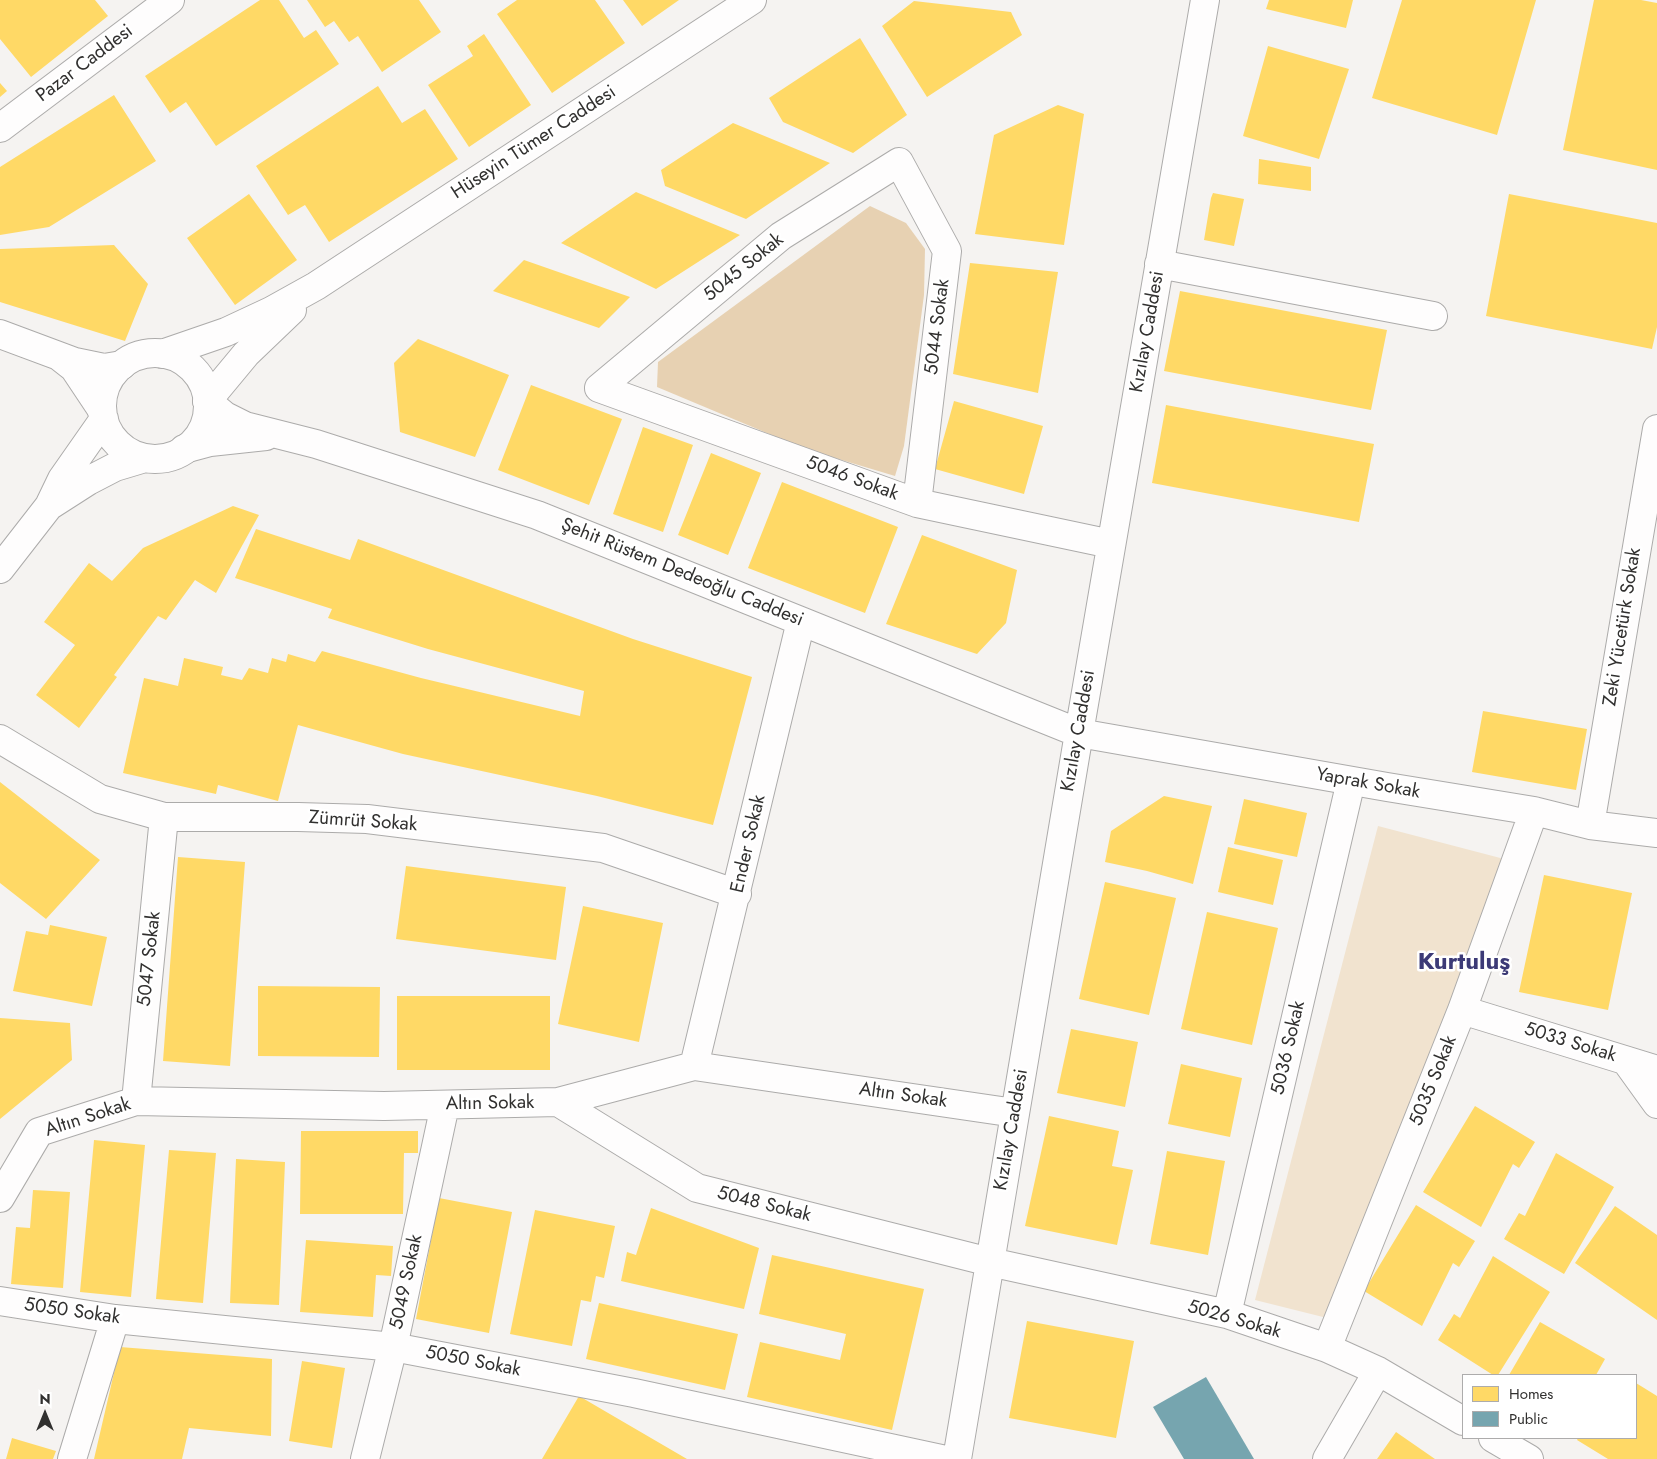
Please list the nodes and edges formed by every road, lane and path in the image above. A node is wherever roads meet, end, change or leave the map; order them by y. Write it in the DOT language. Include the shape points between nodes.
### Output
graph roads {
  1 [pos="170,0"];
  2 [pos="752,0"];
  3 [pos="1204,1"];
  4 [pos="0,128"];
  5 [pos="899,162"];
  6 [pos="1159,264"];
  7 [pos="316,286"];
  8 [pos="1433,316"];
  9 [pos="0,334"];
  10 [pos="162,354"];
  11 [pos="56,355"];
  12 [pos="122,364"];
  13 [pos="599,388"];
  14 [pos="207,401"];
  15 [pos="103,414"];
  16 [pos="1657,429"];
  17 [pos="279,434"];
  18 [pos="184,449"];
  19 [pos="145,458"];
  20 [pos="917,503"];
  21 [pos="50,506"];
  22 [pos="1111,544"];
  23 [pos="0,569"];
  24 [pos="801,621"];
  25 [pos="1079,733"];
  26 [pos="0,739"];
  27 [pos="1351,781"];
  28 [pos="1534,811"];
  29 [pos="164,817"];
  30 [pos="1590,825"];
  31 [pos="1657,833"];
  32 [pos="737,894"];
  33 [pos="1462,1010"];
  34 [pos="1626,1061"];
  35 [pos="694,1066"];
  36 [pos="1657,1070"];
  37 [pos="136,1101"];
  38 [pos="558,1102"];
  39 [pos="1657,1104"];
  40 [pos="445,1105"];
  41 [pos="1015,1113"];
  42 [pos="0,1198"];
  43 [pos="990,1262"];
  44 [pos="0,1301"];
  45 [pos="1227,1314"];
  46 [pos="115,1319"];
  47 [pos="393,1347"];
  48 [pos="1327,1348"];
  49 [pos="1378,1371"];
  50 [pos="1462,1420"];
  51 [pos="1494,1439"];
  52 [pos="72,1459"];
  53 [pos="365,1459"];
  54 [pos="940,1459"];
  55 [pos="957,1459"];
  56 [pos="1327,1459"];
  57 [pos="1529,1459"];
  1 -- 4 [label="street, Pazar Caddesi"];
  2 -- 7 [label="street, Hüseyin Tümer Caddesi"];
  3 -- 6 [label="street, Kızılay Caddesi"];
  5 -- 13 [label="street, 5045 Sokak" via="781,236"];
  5 -- 20 [label="street, 5044 Sokak" via="947,251"];
  6 -- 8 [label="street"];
  6 -- 22 [label="street, Kızılay Caddesi"];
  7 -- 10 [label="street, Hüseyin Tümer Caddesi" via="226,332"];
  7 -- 14 [label="street, Hüseyin Tümer Caddesi" via="246,354"];
  9 -- 11 [label="street"];
  10 -- 12 [label="street, Hüseyin Tümer Caddesi" via="137,356"];
  10 -- 14 [label="street, Hüseyin Tümer Caddesi" via="187,364 199,376"];
  11 -- 12 [label="street" via="104,368"];
  11 -- 15 [label="street" via="74,368"];
  12 -- 15 [label="street, Hüseyin Tümer Caddesi" via="110,377 104,393"];
  13 -- 20 [label="street, 5046 Sokak"];
  14 -- 17 [label="street, Şehit Rüstem Dedeoğlu Caddesi" via="225,416 245,426"];
  14 -- 18 [label="street, Hüseyin Tümer Caddesi" via="204,427 194,442"];
  15 -- 19 [label="street" via="106,426 116,441 129,452"];
  15 -- 21 [label="street, Hüseyin Tümer Caddesi" via="62,480"];
  16 -- 30 [label="street, Zeki Yücetürk Sokak"];
  17 -- 18 [label="street, Şehit Rüstem Dedeoğlu Caddesi" via="210,442"];
  17 -- 24 [label="street, Şehit Rüstem Dedeoğlu Caddesi" via="537,515"];
  18 -- 19 [label="street, Hüseyin Tümer Caddesi" via="163,458"];
  19 -- 21 [label="street, Hüseyin Tümer Caddesi" via="115,467"];
  20 -- 22 [label="street, 5046 Sokak"];
  21 -- 23 [label="street, Hüseyin Tümer Caddesi"];
  22 -- 25 [label="street, Kızılay Caddesi"];
  24 -- 25 [label="street, Şehit Rüstem Dedeoğlu Caddesi"];
  24 -- 32 [label="street, Ender Sokak"];
  25 -- 27 [label="street, Yaprak Sokak"];
  25 -- 41 [label="street, Kızılay Caddesi"];
  26 -- 29 [label="street, Zümrüt Sokak" via="100,799"];
  27 -- 28 [label="street, Yaprak Sokak"];
  27 -- 45 [label="street, 5036 Sokak"];
  28 -- 30 [label="street, Yaprak Sokak"];
  28 -- 33 [label="street, 5035 Sokak"];
  29 -- 32 [label="street, Zümrüt Sokak" via="367,819 603,848"];
  29 -- 37 [label="street, 5047 Sokak"];
  30 -- 31 [label="street, Yaprak Sokak"];
  32 -- 35 [label="street, Ender Sokak"];
  33 -- 34 [label="street, 5033 Sokak"];
  33 -- 48 [label="street, 5035 Sokak"];
  34 -- 36 [label="street"];
  34 -- 39 [label="street, 5033 Sokak"];
  35 -- 38 [label="street, Altın Sokak"];
  35 -- 41 [label="street, Altın Sokak"];
  37 -- 40 [label="street, Altın Sokak"];
  37 -- 42 [label="street, Altın Sokak" via="39,1132"];
  38 -- 40 [label="street, Altın Sokak"];
  38 -- 43 [label="street, 5048 Sokak" via="697,1188"];
  40 -- 47 [label="street, 5049 Sokak"];
  41 -- 43 [label="street, Kızılay Caddesi"];
  43 -- 45 [label="street, 5026 Sokak"];
  43 -- 55 [label="street, Kızılay Caddesi"];
  44 -- 46 [label="street, 5050 Sokak"];
  45 -- 48 [label="street, 5026 Sokak"];
  46 -- 47 [label="street, 5050 Sokak"];
  46 -- 52 [label="street"];
  47 -- 53 [label="street, 5049 Sokak"];
  47 -- 54 [label="street, 5050 Sokak" via="634,1393"];
  48 -- 49 [label="street, 5026 Sokak"];
  49 -- 50 [label="street, 5026 Sokak"];
  49 -- 56 [label="street"];
  51 -- 57 [label="street"];
}
